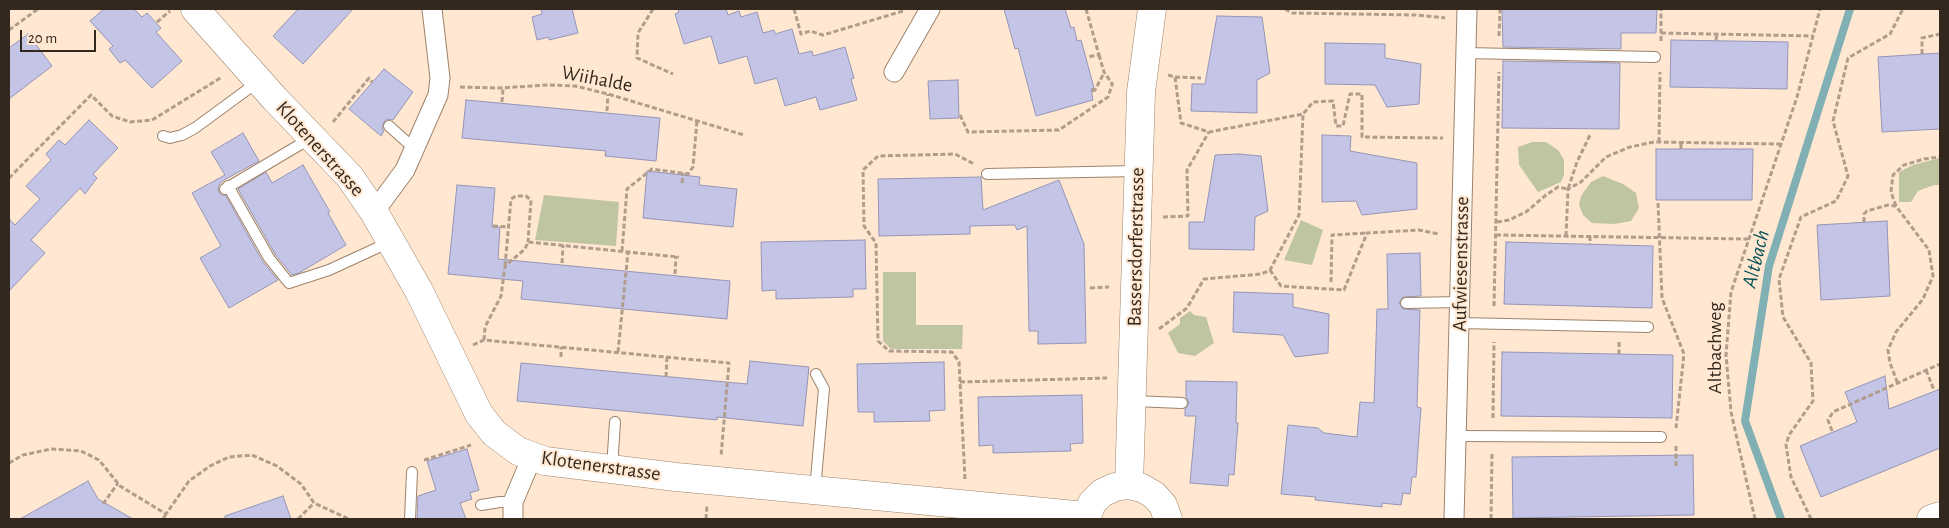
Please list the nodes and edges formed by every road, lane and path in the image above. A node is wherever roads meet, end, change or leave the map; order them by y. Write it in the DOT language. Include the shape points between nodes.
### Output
graph roads {
  1 [pos="38,9"];
  2 [pos="172,9"];
  3 [pos="194,9"];
  4 [pos="432,9"];
  5 [pos="652,9"];
  6 [pos="794,9"];
  7 [pos="910,9"];
  8 [pos="930,9"];
  9 [pos="1086,9"];
  10 [pos="1152,9"];
  11 [pos="1285,9"];
  12 [pos="1500,9"];
  13 [pos="1820,9"];
  14 [pos="1903,9"];
  15 [pos="1459,13"];
  16 [pos="157,22"];
  17 [pos="9,30"];
  18 [pos="1661,33"];
  19 [pos="1716,34"];
  20 [pos="1940,34"];
  21 [pos="1813,36"];
  22 [pos="1716,40"];
  23 [pos="1466,53"];
  24 [pos="1499,54"];
  25 [pos="1922,54"];
  26 [pos="1099,55"];
  27 [pos="1087,57"];
  28 [pos="1655,57"];
  29 [pos="252,72"];
  30 [pos="894,72"];
  31 [pos="1104,72"];
  32 [pos="1162,72"];
  33 [pos="673,74"];
  34 [pos="1175,77"];
  35 [pos="1201,78"];
  36 [pos="372,82"];
  37 [pos="1112,85"];
  38 [pos="440,86"];
  39 [pos="1117,86"];
  40 [pos="503,88"];
  41 [pos="1092,91"];
  42 [pos="608,94"];
  43 [pos="502,102"];
  44 [pos="607,110"];
  45 [pos="1303,114"];
  46 [pos="960,115"];
  47 [pos="336,118"];
  48 [pos="697,120"];
  49 [pos="389,126"];
  50 [pos="1208,132"];
  51 [pos="1591,133"];
  52 [pos="744,135"];
  53 [pos="163,136"];
  54 [pos="312,138"];
  55 [pos="1449,138"];
  56 [pos="1681,142"];
  57 [pos="1780,144"];
  58 [pos="416,148"];
  59 [pos="1681,149"];
  60 [pos="1940,157"];
  61 [pos="1137,171"];
  62 [pos="683,173"];
  63 [pos="987,174"];
  64 [pos="9,178"];
  65 [pos="682,183"];
  66 [pos="1568,189"];
  67 [pos="1658,203"];
  68 [pos="1896,206"];
  69 [pos="374,212"];
  70 [pos="1163,217"];
  71 [pos="1496,222"];
  72 [pos="1864,222"];
  73 [pos="493,226"];
  74 [pos="509,227"];
  75 [pos="1367,233"];
  76 [pos="1447,234"];
  77 [pos="1496,235"];
  78 [pos="1566,236"];
  79 [pos="1590,236"];
  80 [pos="1659,237"];
  81 [pos="1748,239"];
  82 [pos="390,241"];
  83 [pos="528,242"];
  84 [pos="1590,244"];
  85 [pos="563,245"];
  86 [pos="622,251"];
  87 [pos="628,252"];
  88 [pos="562,263"];
  89 [pos="505,266"];
  90 [pos="1270,270"];
  91 [pos="675,274"];
  92 [pos="1331,282"];
  93 [pos="1117,286"];
  94 [pos="1090,288"];
  95 [pos="1460,302"];
  96 [pos="1406,303"];
  97 [pos="1459,323"];
  98 [pos="1494,325"];
  99 [pos="1648,327"];
  100 [pos="1155,332"];
  101 [pos="484,340"];
  102 [pos="561,347"];
  103 [pos="618,352"];
  104 [pos="450,356"];
  105 [pos="561,357"];
  106 [pos="667,357"];
  107 [pos="1940,364"];
  108 [pos="1926,370"];
  109 [pos="816,374"];
  110 [pos="666,377"];
  111 [pos="1110,378"];
  112 [pos="960,382"];
  113 [pos="1898,384"];
  114 [pos="1934,390"];
  115 [pos="1132,401"];
  116 [pos="1182,403"];
  117 [pos="615,422"];
  118 [pos="1832,431"];
  119 [pos="1456,436"];
  120 [pos="1493,436"];
  121 [pos="1676,436"];
  122 [pos="1661,437"];
  123 [pos="475,444"];
  124 [pos="1676,444"];
  125 [pos="532,457"];
  126 [pos="721,462"];
  127 [pos="9,463"];
  128 [pos="1676,466"];
  129 [pos="426,468"];
  130 [pos="612,469"];
  131 [pos="412,472"];
  132 [pos="118,483"];
  133 [pos="965,485"];
  134 [pos="1130,486"];
  135 [pos="815,491"];
  136 [pos="314,503"];
  137 [pos="103,504"];
  138 [pos="708,504"];
  139 [pos="481,506"];
  140 [pos="513,511"];
  141 [pos="166,514"];
  142 [pos="1012,515"];
  143 [pos="1940,516"];
  144 [pos="1086,518"];
  145 [pos="163,519"];
  146 [pos="298,519"];
  147 [pos="349,519"];
  148 [pos="410,519"];
  149 [pos="706,519"];
  150 [pos="1168,519"];
  151 [pos="1454,519"];
  152 [pos="1491,519"];
  153 [pos="1755,519"];
  154 [pos="1811,519"];
  155 [pos="1931,519"];
  1 -- 17 [label="path"];
  2 -- 16 [label="path"];
  3 -- 29 [label="street, Klotenerstrasse"];
  4 -- 38 [label="street"];
  5 -- 33 [label="path" via="638,33 637,58"];
  6 -- 7 [label="path" via="801,34 810,31 823,35"];
  8 -- 30 [label="street"];
  9 -- 26 [label="path"];
  10 -- 61 [label="street, Bassersdorferstrasse" via="1140,92"];
  11 -- 15 [label="path" via="1292,13"];
  12 -- 24 [label="path"];
  13 -- 21 [label="path, Altbachweg"];
  14 -- 154 [label="path" via="1890,34 1848,58 1833,121 1848,176 1836,201 1801,218 1779,278 1783,317 1811,363 1813,401 1789,435 1786,445 1791,477"];
  15 -- 23 [label="street, Aufwiesenstrasse"];
  18 -- 19 [label="path"];
  19 -- 21 [label="path"];
  19 -- 22 [label="path"];
  20 -- 25 [label="path" via="1922,38"];
  21 -- 57 [label="path, Altbachweg" via="1797,97"];
  23 -- 24 [label="lane"];
  23 -- 95 [label="street, Aufwiesenstrasse"];
  24 -- 28 [label="lane"];
  24 -- 71 [label="path"];
  26 -- 27 [label="path"];
  26 -- 31 [label="path"];
  29 -- 53 [label="lane" via="195,128 182,135"];
  29 -- 54 [label="street, Klotenerstrasse"];
  29 -- 64 [label="path" via="152,120 130,122 112,116 91,95"];
  31 -- 37 [label="path"];
  31 -- 41 [label="path"];
  32 -- 34 [label="path"];
  34 -- 35 [label="path"];
  34 -- 50 [label="path" via="1181,123"];
  36 -- 47 [label="path" via="369,78"];
  37 -- 39 [label="path"];
  37 -- 46 [label="path" via="1108,97 1059,130 968,132"];
  38 -- 40 [label="path, Wiihalde"];
  38 -- 58 [label="street"];
  40 -- 42 [label="path, Wiihalde" via="562,85"];
  40 -- 43 [label="path"];
  42 -- 44 [label="path"];
  42 -- 48 [label="path, Wiihalde"];
  45 -- 50 [label="path"];
  45 -- 55 [label="path" via="1313,102 1333,101 1336,126 1343,126 1350,94 1362,94 1362,137"];
  45 -- 90 [label="path" via="1299,215"];
  48 -- 52 [label="path, Wiihalde"];
  48 -- 62 [label="path" via="693,168 688,174"];
  49 -- 58 [label="lane"];
  50 -- 70 [label="path" via="1188,170 1188,216"];
  51 -- 66 [label="path"];
  54 -- 69 [label="street, Klotenerstrasse" via="350,177"];
  54 -- 82 [label="lane" via="227,187 269,258 289,283 329,270"];
  56 -- 57 [label="path"];
  56 -- 59 [label="path"];
  56 -- 66 [label="path" via="1654,142 1614,153"];
  57 -- 81 [label="path, Altbachweg"];
  58 -- 69 [label="street" via="398,181"];
  60 -- 68 [label="path" via="1904,165 1893,175 1891,192"];
  61 -- 63 [label="lane"];
  61 -- 115 [label="street, Bassersdorferstrasse"];
  62 -- 65 [label="path"];
  62 -- 86 [label="path" via="652,169 627,189"];
  63 -- 112 [label="path" via="955,154 878,156 863,170 864,226 876,243 878,341 889,351 952,352 959,362"];
  66 -- 71 [label="path" via="1558,187 1526,212"];
  66 -- 78 [label="path"];
  67 -- 80 [label="path"];
  68 -- 72 [label="path" via="1867,211"];
  68 -- 113 [label="path" via="1929,250 1933,276 1923,299 1896,332 1888,350"];
  69 -- 82 [label="street, Klotenerstrasse"];
  71 -- 77 [label="path"];
  73 -- 74 [label="path"];
  74 -- 83 [label="path" via="511,199 526,196 531,200"];
  74 -- 89 [label="path"];
  75 -- 76 [label="path" via="1419,230"];
  75 -- 90 [label="path" via="1344,290 1281,286"];
  75 -- 92 [label="path" via="1332,235"];
  77 -- 78 [label="path"];
  77 -- 98 [label="path"];
  78 -- 79 [label="path"];
  79 -- 80 [label="path"];
  79 -- 84 [label="path"];
  80 -- 81 [label="path"];
  80 -- 121 [label="path" via="1662,298 1684,354"];
  81 -- 153 [label="path, Altbachweg" via="1731,292 1726,355 1730,412"];
  82 -- 104 [label="street, Klotenerstrasse" via="419,291"];
  83 -- 85 [label="path"];
  83 -- 89 [label="path" via="525,249"];
  85 -- 86 [label="path"];
  85 -- 88 [label="path"];
  86 -- 87 [label="path"];
  87 -- 91 [label="path" via="677,257"];
  87 -- 103 [label="path"];
  89 -- 101 [label="path" via="501,296 485,327"];
  90 -- 100 [label="path" via="1261,274 1204,279 1187,308"];
  93 -- 94 [label="path"];
  95 -- 96 [label="lane"];
  95 -- 97 [label="street, Aufwiesenstrasse"];
  97 -- 98 [label="lane"];
  97 -- 119 [label="street, Aufwiesenstrasse"];
  98 -- 99 [label="lane"];
  98 -- 120 [label="path"];
  101 -- 102 [label="path"];
  101 -- 104 [label="path"];
  102 -- 103 [label="path"];
  102 -- 105 [label="path"];
  103 -- 106 [label="path"];
  104 -- 125 [label="street, Klotenerstrasse" via="484,423 505,442"];
  106 -- 110 [label="path"];
  106 -- 126 [label="path" via="729,363"];
  107 -- 108 [label="path"];
  108 -- 113 [label="path"];
  108 -- 114 [label="path"];
  109 -- 135 [label="lane" via="824,389"];
  111 -- 112 [label="path"];
  112 -- 133 [label="path"];
  113 -- 118 [label="path" via="1833,412 1828,420"];
  115 -- 116 [label="lane"];
  115 -- 134 [label="street, Bassersdorferstrasse"];
  117 -- 130 [label="lane"];
  119 -- 120 [label="lane"];
  119 -- 151 [label="street, Aufwiesenstrasse"];
  120 -- 122 [label="lane"];
  120 -- 152 [label="path"];
  123 -- 129 [label="path" via="424,460"];
  124 -- 128 [label="path"];
  125 -- 130 [label="street, Klotenerstrasse"];
  125 -- 140 [label="street"];
  127 -- 132 [label="path" via="23,454 51,449 81,452 99,460"];
  130 -- 135 [label="street, Klotenerstrasse"];
  131 -- 148 [label="lane"];
  132 -- 137 [label="path"];
  132 -- 141 [label="path"];
  134 -- 144 [label="street" via="1115,487 1102,493 1092,503"];
  134 -- 150 [label="street" via="1154,495"];
  135 -- 142 [label="street, Klotenerstrasse"];
  136 -- 141 [label="path" via="301,484 277,466 252,455 229,457 210,466 189,481"];
  136 -- 146 [label="path"];
  136 -- 147 [label="path"];
  138 -- 149 [label="path"];
  139 -- 140 [label="lane" via="500,502"];
  141 -- 145 [label="path"];
  142 -- 144 [label="street, Klotenerstrasse"];
  143 -- 155 [label="street"];
}
